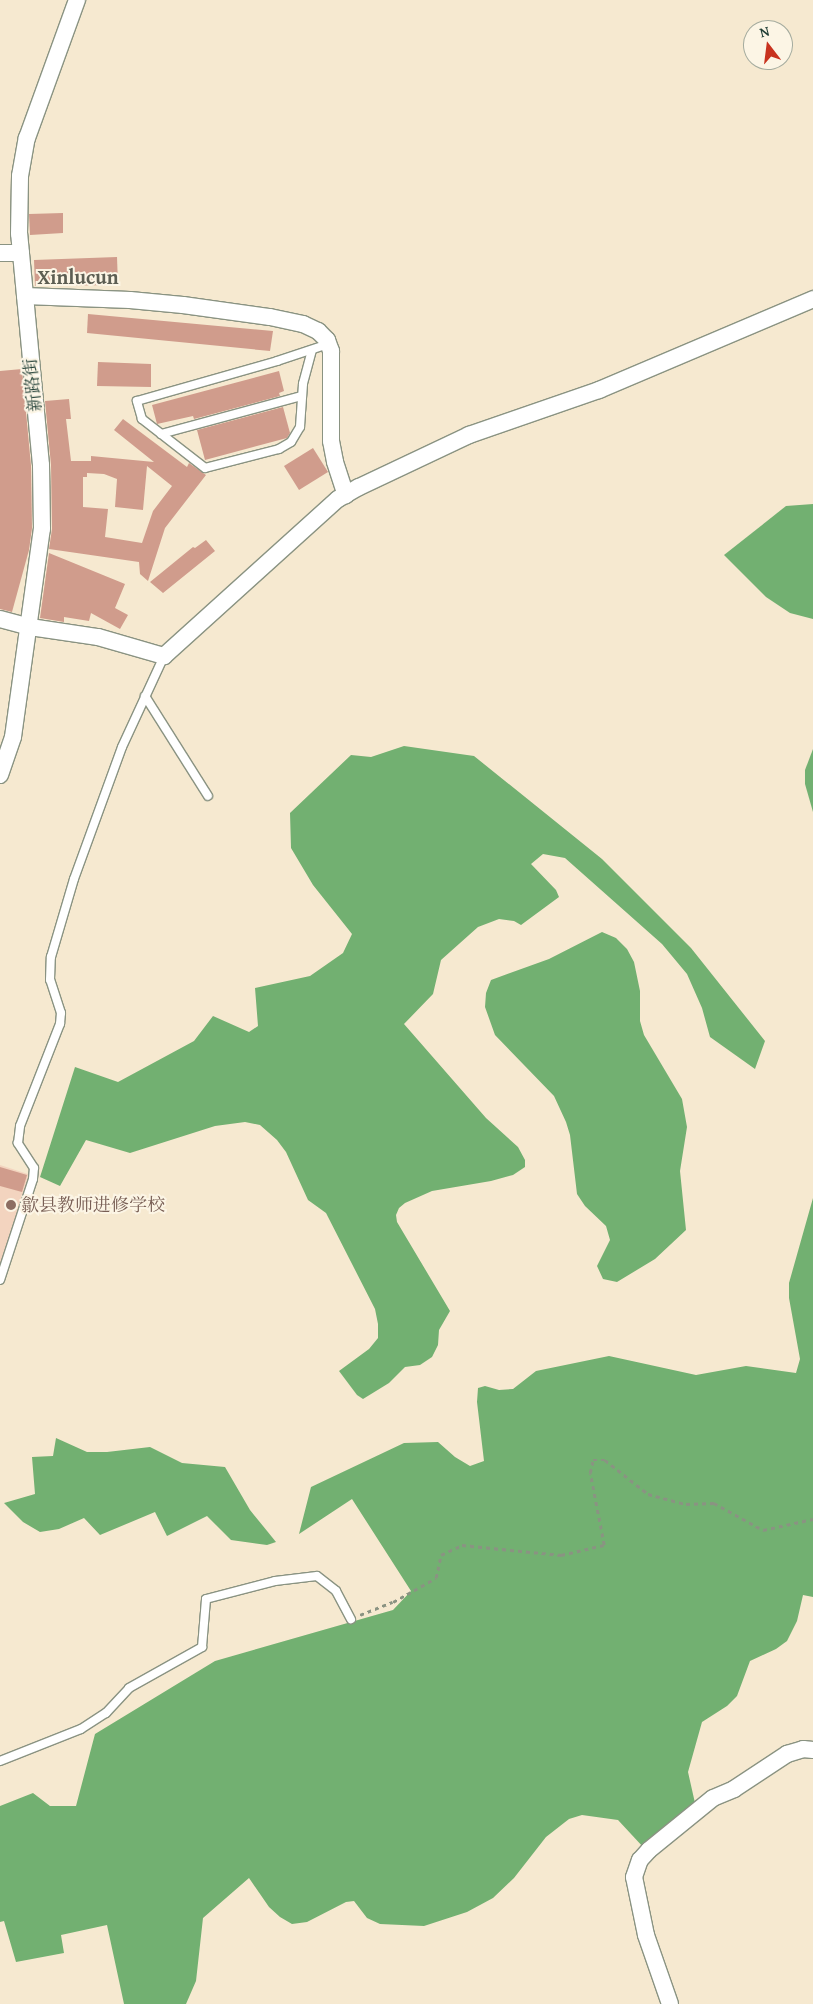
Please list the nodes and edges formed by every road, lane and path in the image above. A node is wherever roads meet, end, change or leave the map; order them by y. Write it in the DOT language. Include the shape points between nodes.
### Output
graph roads {
  1 [pos="77,0"];
  2 [pos="0,253"];
  3 [pos="20,253"];
  4 [pos="25,296"];
  5 [pos="813,298"];
  6 [pos="328,344"];
  7 [pos="312,350"];
  8 [pos="302,396"];
  9 [pos="161,434"];
  10 [pos="346,495"];
  11 [pos="0,619"];
  12 [pos="30,627"];
  13 [pos="164,656"];
  14 [pos="145,696"];
  15 [pos="0,775"];
  16 [pos="208,796"];
  17 [pos="0,1280"];
  18 [pos="813,1519"];
  19 [pos="352,1619"];
  20 [pos="813,1750"];
  21 [pos="0,1761"];
  22 [pos="670,2004"];
  1 -- 3 [label="street, 新路街" via="27,138 19,195"];
  2 -- 3 [label="street"];
  3 -- 4 [label="street, 新路街"];
  4 -- 6 [label="street" via="130,300 236,311 303,324 318,331"];
  4 -- 12 [label="street, 新路街" via="42,495 42,529"];
  5 -- 10 [label="street" via="599,390 468,435"];
  6 -- 7 [label="lane"];
  6 -- 10 [label="street" via="331,441"];
  7 -- 8 [label="lane"];
  7 -- 9 [label="lane" via="137,401 142,420"];
  8 -- 9 [label="lane"];
  8 -- 9 [label="lane" via="300,427 290,442 279,448 205,468"];
  10 -- 13 [label="street"];
  11 -- 12 [label="street"];
  12 -- 13 [label="street" via="98,637"];
  12 -- 15 [label="street, 新路街" via="13,737"];
  13 -- 14 [label="lane"];
  14 -- 16 [label="lane"];
  14 -- 17 [label="lane" via="122,747 74,879 51,957 50,980 61,1013 60,1024 20,1126 18,1144 34,1168 33,1178"];
  18 -- 19 [label="path" via="763,1530 714,1503 686,1504 648,1494 606,1460 593,1460 590,1473 604,1545 561,1555 462,1545 441,1555 436,1578 393,1602"];
  19 -- 21 [label="lane" via="336,1591 317,1576 275,1581 206,1599 202,1647 129,1688 106,1712 81,1729"];
  20 -- 22 [label="street" via="786,1754 713,1798 640,1860 635,1871 636,1887 646,1934"];
}
